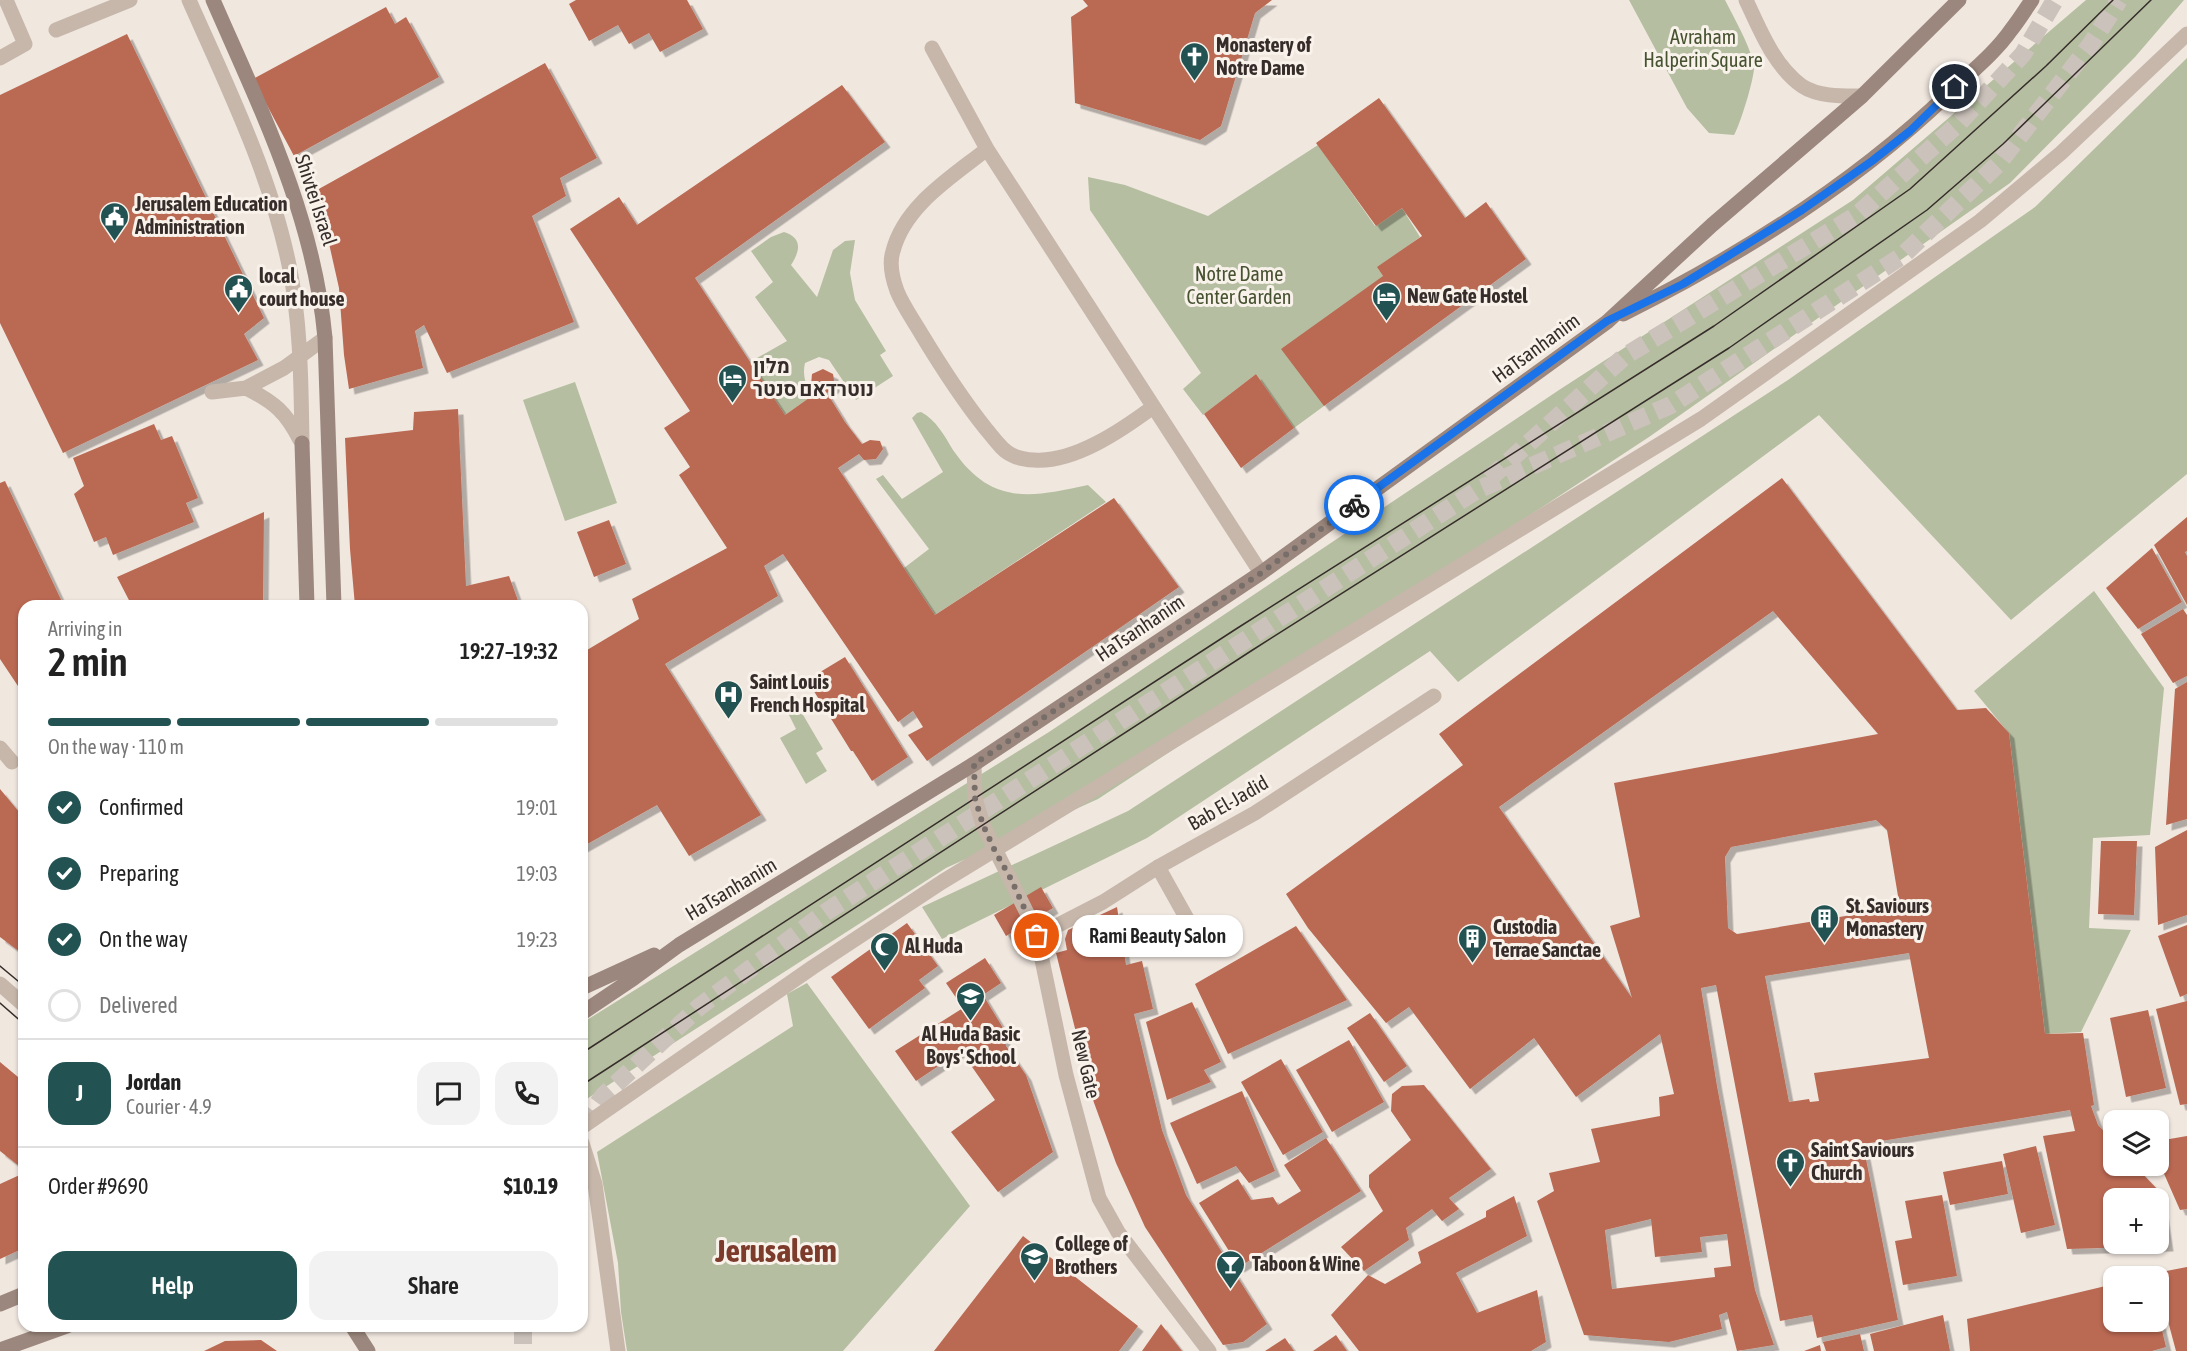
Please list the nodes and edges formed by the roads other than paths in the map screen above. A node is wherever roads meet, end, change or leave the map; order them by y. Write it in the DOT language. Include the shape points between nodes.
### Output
graph roads {
  1 [pos="6,0"];
  2 [pos="130,0"];
  3 [pos="189,0"];
  4 [pos="213,0"];
  5 [pos="1746,0"];
  6 [pos="1959,0"];
  7 [pos="2032,0"];
  8 [pos="56,30"];
  9 [pos="2187,34"];
  10 [pos="932,48"];
  11 [pos="0,58"];
  12 [pos="1862,96"];
  13 [pos="987,149"];
  14 [pos="1607,321"];
  15 [pos="325,338"];
  16 [pos="300,358"];
  17 [pos="246,388"];
  18 [pos="212,392"];
  19 [pos="1153,407"];
  20 [pos="302,443"];
  21 [pos="1261,573"];
  22 [pos="307,600"];
  23 [pos="334,600"];
  24 [pos="1434,696"];
  25 [pos="0,748"];
  26 [pos="12,762"];
  27 [pos="974,764"];
  28 [pos="995,851"];
  29 [pos="1158,867"];
  30 [pos="1037,936"];
  31 [pos="1200,942"];
  32 [pos="679,945"];
  33 [pos="0,984"];
  34 [pos="588,985"];
  35 [pos="18,1000"];
  36 [pos="588,1009"];
  37 [pos="588,1123"];
  38 [pos="588,1162"];
  39 [pos="18,1296"];
  40 [pos="0,1304"];
  41 [pos="50,1332"];
  42 [pos="356,1332"];
  43 [pos="0,1350"];
  44 [pos="368,1351"];
  45 [pos="618,1351"];
  46 [pos="1209,1351"];
  1 -- 11 [label="street" via="25,44"];
  2 -- 8 [label="street"];
  3 -- 16 [label="street" via="240,115 281,232 295,300"];
  4 -- 15 [label="street, Shivtei Israel" via="305,227 322,303"];
  5 -- 12 [label="street" via="1765,41 1803,87 1828,95"];
  6 -- 12 [label="street, HaTsanhanim"];
  7 -- 14 [label="street, HaTsanhanim" via="2010,32 1970,73 1910,131 1872,161 1683,284"];
  9 -- 28 [label="street" via="2061,153 1980,221 1701,419"];
  10 -- 13 [label="street"];
  12 -- 14 [label="street, HaTsanhanim"];
  13 -- 19 [label="street"];
  13 -- 19 [label="street" via="933,192 905,221 892,252 892,273 898,292 939,365 996,441 1011,455 1034,460 1073,454 1122,430"];
  14 -- 21 [label="street, HaTsanhanim"];
  15 -- 16 [label="street"];
  15 -- 23 [label="street, Shivtei Israel"];
  16 -- 17 [label="street"];
  16 -- 20 [label="street"];
  17 -- 18 [label="street"];
  17 -- 20 [label="street" via="284,412"];
  19 -- 21 [label="street"];
  20 -- 22 [label="street"];
  21 -- 27 [label="street, HaTsanhanim"];
  24 -- 29 [label="street, Bab El-Jadid" via="1255,813"];
  25 -- 26 [label="street"];
  27 -- 28 [label="street, New Gate" via="975,798"];
  27 -- 32 [label="street, HaTsanhanim"];
  28 -- 30 [label="street, New Gate"];
  28 -- 37 [label="street" via="813,967"];
  29 -- 30 [label="street, Bab El-Jadid" via="1103,902"];
  29 -- 31 [label="street"];
  30 -- 46 [label="street, New Gate" via="1066,1075 1099,1198 1118,1232"];
  32 -- 34 [label="street, HaTsanhanim"];
  32 -- 36 [label="street, HaTsanhanim"];
  33 -- 35 [label="street"];
  38 -- 45 [label="street" via="595,1184"];
  39 -- 40 [label="street"];
  41 -- 43 [label="street"];
  42 -- 44 [label="street"];
}
